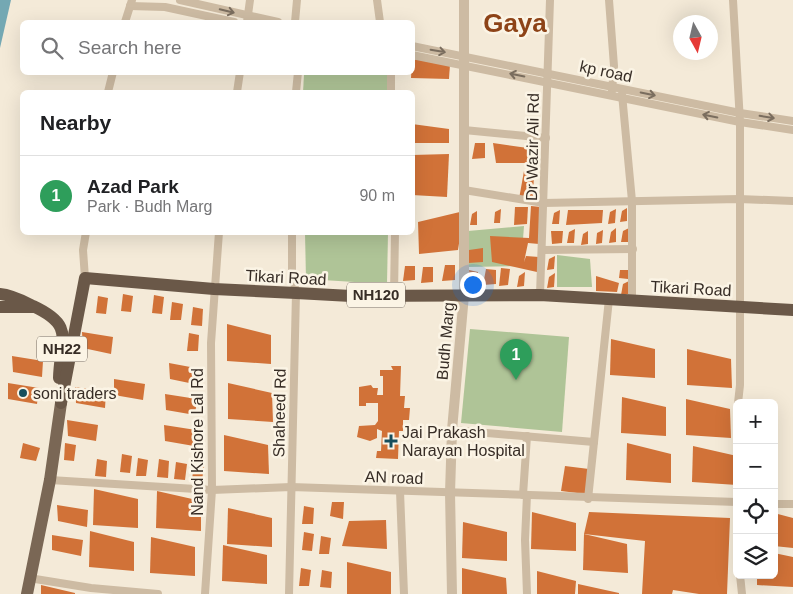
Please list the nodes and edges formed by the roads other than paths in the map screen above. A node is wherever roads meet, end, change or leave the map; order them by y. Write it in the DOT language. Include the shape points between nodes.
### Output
graph roads {
  1 [pos="180,0"];
  2 [pos="250,0"];
  3 [pos="297,0"];
  4 [pos="377,0"];
  5 [pos="464,0"];
  6 [pos="550,0"];
  7 [pos="609,0"];
  8 [pos="733,0"];
  9 [pos="131,3"];
  10 [pos="126,20"];
  11 [pos="224,20"];
  12 [pos="248,20"];
  13 [pos="295,20"];
  14 [pos="380,20"];
  15 [pos="415,47"];
  16 [pos="415,56"];
  17 [pos="463,60"];
  18 [pos="547,72"];
  19 [pos="112,75"];
  20 [pos="240,75"];
  21 [pos="298,75"];
  22 [pos="391,75"];
  23 [pos="547,82"];
  24 [pos="613,86"];
  25 [pos="621,88"];
  26 [pos="108,90"];
  27 [pos="237,90"];
  28 [pos="296,90"];
  29 [pos="391,90"];
  30 [pos="612,96"];
  31 [pos="623,98"];
  32 [pos="740,113"];
  33 [pos="793,121"];
  34 [pos="740,122"];
  35 [pos="464,130"];
  36 [pos="793,130"];
  37 [pos="546,138"];
  38 [pos="464,190"];
  39 [pos="739,199"];
  40 [pos="632,201"];
  41 [pos="793,202"];
  42 [pos="544,203"];
  43 [pos="86,235"];
  44 [pos="219,235"];
  45 [pos="292,235"];
  46 [pos="394,235"];
  47 [pos="633,249"];
  48 [pos="543,250"];
  49 [pos="85,278"];
  50 [pos="214,289"];
  51 [pos="296,293"];
  52 [pos="394,295"];
  53 [pos="464,295"];
  54 [pos="540,295"];
  55 [pos="609,299"];
  56 [pos="2,301"];
  57 [pos="632,302"];
  58 [pos="740,307"];
  59 [pos="793,310"];
  60 [pos="738,399"];
  61 [pos="61,402"];
  62 [pos="452,430"];
  63 [pos="527,436"];
  64 [pos="594,442"];
  65 [pos="50,480"];
  66 [pos="291,487"];
  67 [pos="212,490"];
  68 [pos="400,491"];
  69 [pos="450,493"];
  70 [pos="525,495"];
  71 [pos="588,499"];
  72 [pos="733,502"];
  73 [pos="778,504"];
  74 [pos="793,504"];
  75 [pos="29,578"];
  76 [pos="740,579"];
  77 [pos="26,594"];
  78 [pos="158,594"];
  79 [pos="205,594"];
  80 [pos="288,594"];
  81 [pos="404,594"];
  82 [pos="452,594"];
  83 [pos="527,594"];
  84 [pos="742,594"];
  1 -- 12 [label="street, one-way"];
  2 -- 12 [label="street"];
  3 -- 13 [label="street"];
  4 -- 14 [label="street"];
  5 -- 17 [label="street, Budh Marg"];
  6 -- 18 [label="street, Dr Wazir Ali Rd"];
  7 -- 24 [label="street"];
  8 -- 32 [label="street"];
  9 -- 10 [label="street"];
  9 -- 11 [label="street"];
  15 -- 17 [label="street, kp road, one-way"];
  16 -- 17 [label="street, kp road"];
  17 -- 18 [label="street, kp road"];
  23 -- 17 [label="street, kp road, one-way"];
  17 -- 35 [label="street, Budh Marg"];
  18 -- 23 [label="street, Dr Wazir Ali Rd"];
  18 -- 24 [label="street, kp road"];
  19 -- 26 [label="street"];
  20 -- 27 [label="street"];
  21 -- 28 [label="street"];
  22 -- 29 [label="street"];
  23 -- 30 [label="street, kp road"];
  23 -- 37 [label="street, Dr Wazir Ali Rd"];
  24 -- 25 [label="street, kp road"];
  24 -- 30 [label="street"];
  25 -- 31 [label="street"];
  25 -- 32 [label="street, kp road, one-way"];
  30 -- 31 [label="street, kp road"];
  34 -- 31 [label="street, kp road, one-way"];
  31 -- 40 [label="street"];
  32 -- 33 [label="street, kp road, one-way"];
  32 -- 34 [label="street"];
  34 -- 36 [label="street, kp road"];
  34 -- 39 [label="street"];
  35 -- 37 [label="street"];
  35 -- 38 [label="street, Budh Marg"];
  37 -- 42 [label="street, Dr Wazir Ali Rd"];
  38 -- 42 [label="street"];
  38 -- 53 [label="street, Budh Marg"];
  39 -- 40 [label="street"];
  39 -- 41 [label="street"];
  39 -- 58 [label="street"];
  40 -- 42 [label="street"];
  40 -- 47 [label="street"];
  42 -- 48 [label="street, Dr Wazir Ali Rd"];
  43 -- 49 [label="street"];
  44 -- 50 [label="street, Nand Kishore Lal Rd"];
  45 -- 51 [label="street, Shaheed Rd" via="292,272"];
  46 -- 52 [label="street"];
  47 -- 48 [label="street"];
  47 -- 57 [label="street"];
  48 -- 54 [label="street, Dr Wazir Ali Rd"];
  49 -- 50 [label="highway, Tikari Road / NH120"];
  49 -- 61 [label="highway"];
  50 -- 51 [label="highway, Tikari Road / NH120"];
  50 -- 67 [label="street, Nand Kishore Lal Rd"];
  51 -- 52 [label="highway, Tikari Road / NH120"];
  51 -- 66 [label="street, Shaheed Rd"];
  52 -- 53 [label="highway, Tikari Road / NH120"];
  53 -- 54 [label="highway, Tikari Road / NH120"];
  53 -- 62 [label="street, Budh Marg"];
  54 -- 55 [label="highway, Tikari Road / NH120"];
  55 -- 57 [label="highway, Tikari Road / NH120"];
  55 -- 64 [label="street"];
  56 -- 61 [label="highway, NH22" via="36,307 54,318 62,331 58,387"];
  57 -- 58 [label="highway, Tikari Road / NH120"];
  58 -- 59 [label="highway, Tikari Road / NH120"];
  58 -- 60 [label="street"];
  61 -- 65 [label="main road"];
  62 -- 63 [label="street"];
  62 -- 69 [label="street, Budh Marg"];
  63 -- 64 [label="street"];
  63 -- 70 [label="street"];
  64 -- 71 [label="street"];
  65 -- 67 [label="street, AN road"];
  65 -- 75 [label="main road"];
  66 -- 67 [label="street, AN road"];
  66 -- 68 [label="street, AN road"];
  66 -- 80 [label="street, Shaheed Rd"];
  67 -- 79 [label="street, Nand Kishore Lal Rd"];
  68 -- 69 [label="street, AN road"];
  68 -- 81 [label="street"];
  69 -- 70 [label="street, AN road"];
  69 -- 82 [label="street, Budh Marg"];
  70 -- 71 [label="street, AN road"];
  70 -- 83 [label="street"];
  71 -- 72 [label="street, AN road"];
  73 -- 74 [label="street"];
  75 -- 77 [label="main road"];
  75 -- 78 [label="street"];
  76 -- 84 [label="street"];
}
